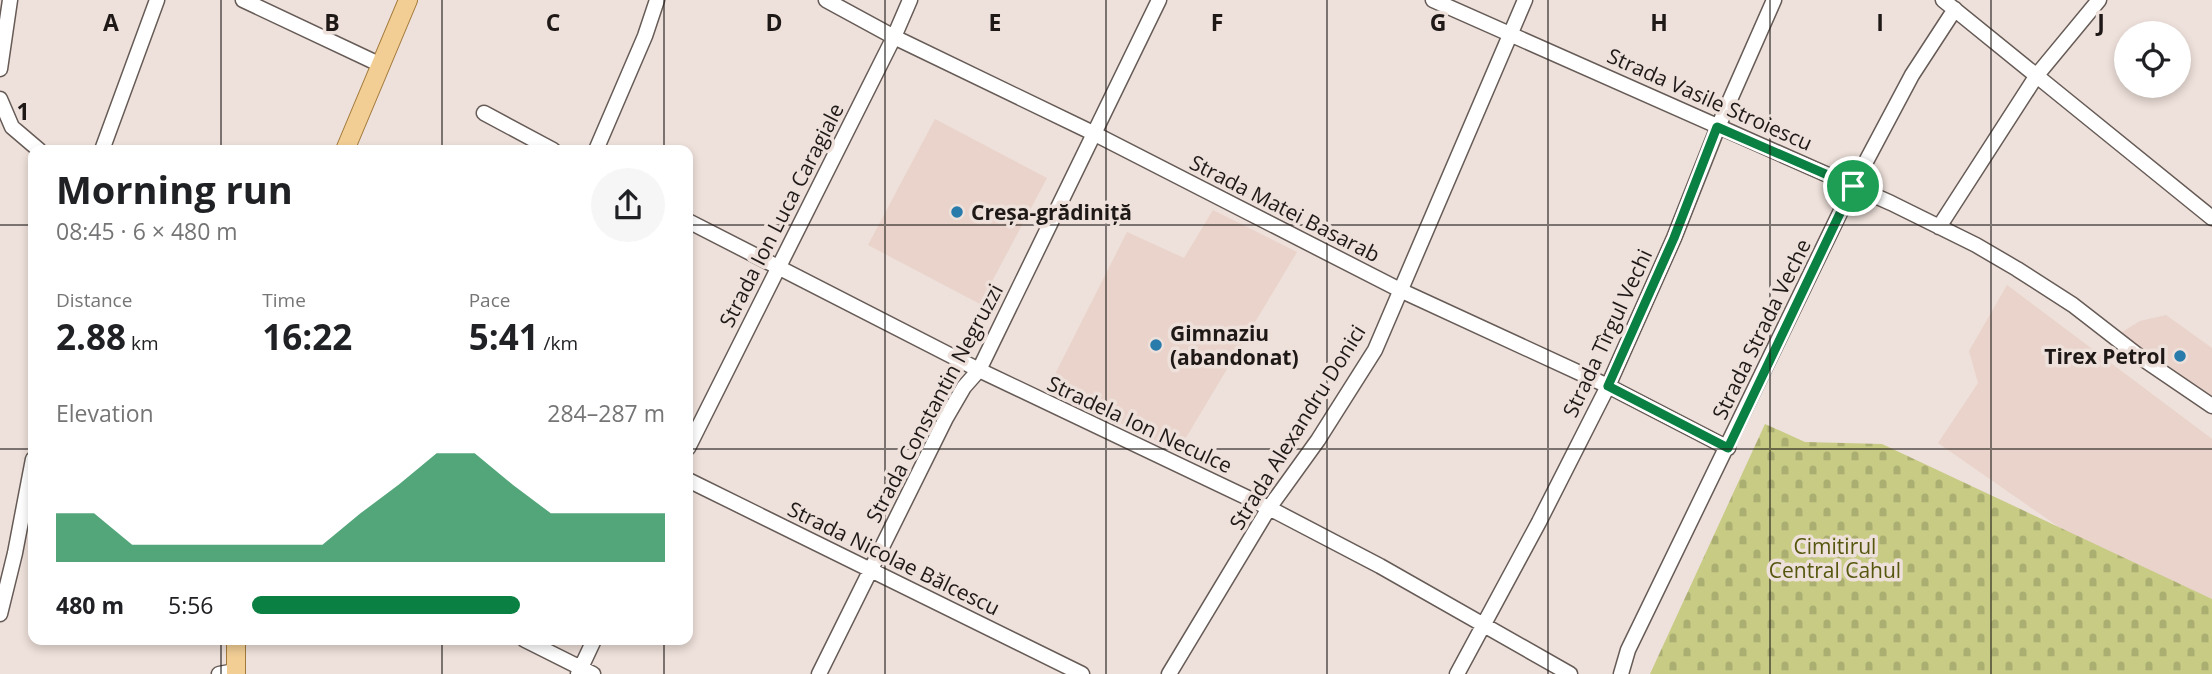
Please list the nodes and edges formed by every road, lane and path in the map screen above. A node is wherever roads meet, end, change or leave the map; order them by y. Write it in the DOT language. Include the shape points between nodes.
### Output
graph roads {
  1 [pos="10,0"];
  2 [pos="157,0"];
  3 [pos="243,0"];
  4 [pos="408,0"];
  5 [pos="657,0"];
  6 [pos="826,0"];
  7 [pos="910,0"];
  8 [pos="1159,0"];
  9 [pos="1433,0"];
  10 [pos="1525,0"];
  11 [pos="1774,0"];
  12 [pos="2099,0"];
  13 [pos="1949,5"];
  14 [pos="1511,33"];
  15 [pos="894,37"];
  16 [pos="381,65"];
  17 [pos="0,69"];
  18 [pos="2037,75"];
  19 [pos="0,99"];
  20 [pos="484,113"];
  21 [pos="1717,127"];
  22 [pos="1093,133"];
  23 [pos="32,145"];
  24 [pos="104,145"];
  25 [pos="347,145"];
  26 [pos="544,145"];
  27 [pos="598,145"];
  28 [pos="1853,186"];
  29 [pos="2212,218"];
  30 [pos="693,224"];
  31 [pos="1938,227"];
  32 [pos="777,268"];
  33 [pos="1402,291"];
  34 [pos="979,370"];
  35 [pos="1608,386"];
  36 [pos="2212,406"];
  37 [pos="693,438"];
  38 [pos="1728,448"];
  39 [pos="693,482"];
  40 [pos="28,485"];
  41 [pos="1269,508"];
  42 [pos="869,570"];
  43 [pos="0,614"];
  44 [pos="1485,625"];
  45 [pos="235,645"];
  46 [pos="534,645"];
  47 [pos="592,645"];
  48 [pos="584,672"];
  49 [pos="230,673"];
  50 [pos="819,674"];
  51 [pos="1082,674"];
  52 [pos="1168,674"];
  53 [pos="1457,674"];
  54 [pos="1570,674"];
  55 [pos="1621,674"];
  1 -- 17 [label="street"];
  2 -- 24 [label="street"];
  3 -- 16 [label="street"];
  4 -- 16 [label="main road"];
  5 -- 27 [label="street"];
  6 -- 15 [label="street, Strada Matei Basarab"];
  7 -- 15 [label="street, Strada Ion Luca Caragiale"];
  8 -- 22 [label="street, Strada Constantin Negruzzi"];
  9 -- 14 [label="street, Strada Vasile Stroiescu"];
  10 -- 14 [label="street, Strada Alexandru Donici"];
  11 -- 21 [label="street, Strada Tîrgul Vechi"];
  12 -- 18 [label="street"];
  13 -- 18 [label="street"];
  13 -- 28 [label="street, Strada Strada Veche"];
  14 -- 21 [label="street, Strada Vasile Stroiescu"];
  14 -- 33 [label="street, Strada Alexandru Donici"];
  15 -- 22 [label="street, Strada Matei Basarab"];
  15 -- 32 [label="street, Strada Ion Luca Caragiale"];
  16 -- 25 [label="main road"];
  18 -- 29 [label="street"];
  18 -- 31 [label="street"];
  19 -- 23 [label="street" via="12,127"];
  20 -- 26 [label="street"];
  21 -- 28 [label="street, Strada Vasile Stroiescu"];
  21 -- 35 [label="street, Strada Tîrgul Vechi"];
  22 -- 33 [label="street, Strada Matei Basarab"];
  22 -- 34 [label="street, Strada Constantin Negruzzi"];
  28 -- 31 [label="street, Strada Vasile Stroiescu"];
  28 -- 38 [label="street, Strada Strada Veche"];
  30 -- 32 [label="street, Stradela Ion Neculce"];
  31 -- 36 [label="street, Strada Vasile Stroiescu" via="2017,268"];
  32 -- 34 [label="street, Stradela Ion Neculce"];
  32 -- 37 [label="street, Strada Ion Luca Caragiale"];
  33 -- 35 [label="street, Strada Matei Basarab"];
  33 -- 41 [label="street, Strada Alexandru Donici" via="1374,349"];
  34 -- 41 [label="street, Stradela Ion Neculce"];
  34 -- 42 [label="street, Strada Constantin Negruzzi" via="946,418"];
  35 -- 38 [label="street, Strada Matei Basarab"];
  35 -- 44 [label="street, Strada Tîrgul Vechi"];
  38 -- 55 [label="street, Strada Strada Veche" via="1628,650"];
  39 -- 42 [label="street, Strada Nicolae Bălcescu"];
  40 -- 43 [label="street"];
  41 -- 44 [label="street, Stradela Ion Neculce"];
  41 -- 52 [label="street, Strada Alexandru Donici"];
  42 -- 50 [label="street, Strada Constantin Negruzzi"];
  42 -- 51 [label="street, Strada Nicolae Bălcescu"];
  44 -- 53 [label="street, Strada Tîrgul Vechi"];
  44 -- 54 [label="street, Stradela Ion Neculce"];
  45 -- 49 [label="main road"];
  46 -- 48 [label="street"];
  47 -- 48 [label="street"];
}
